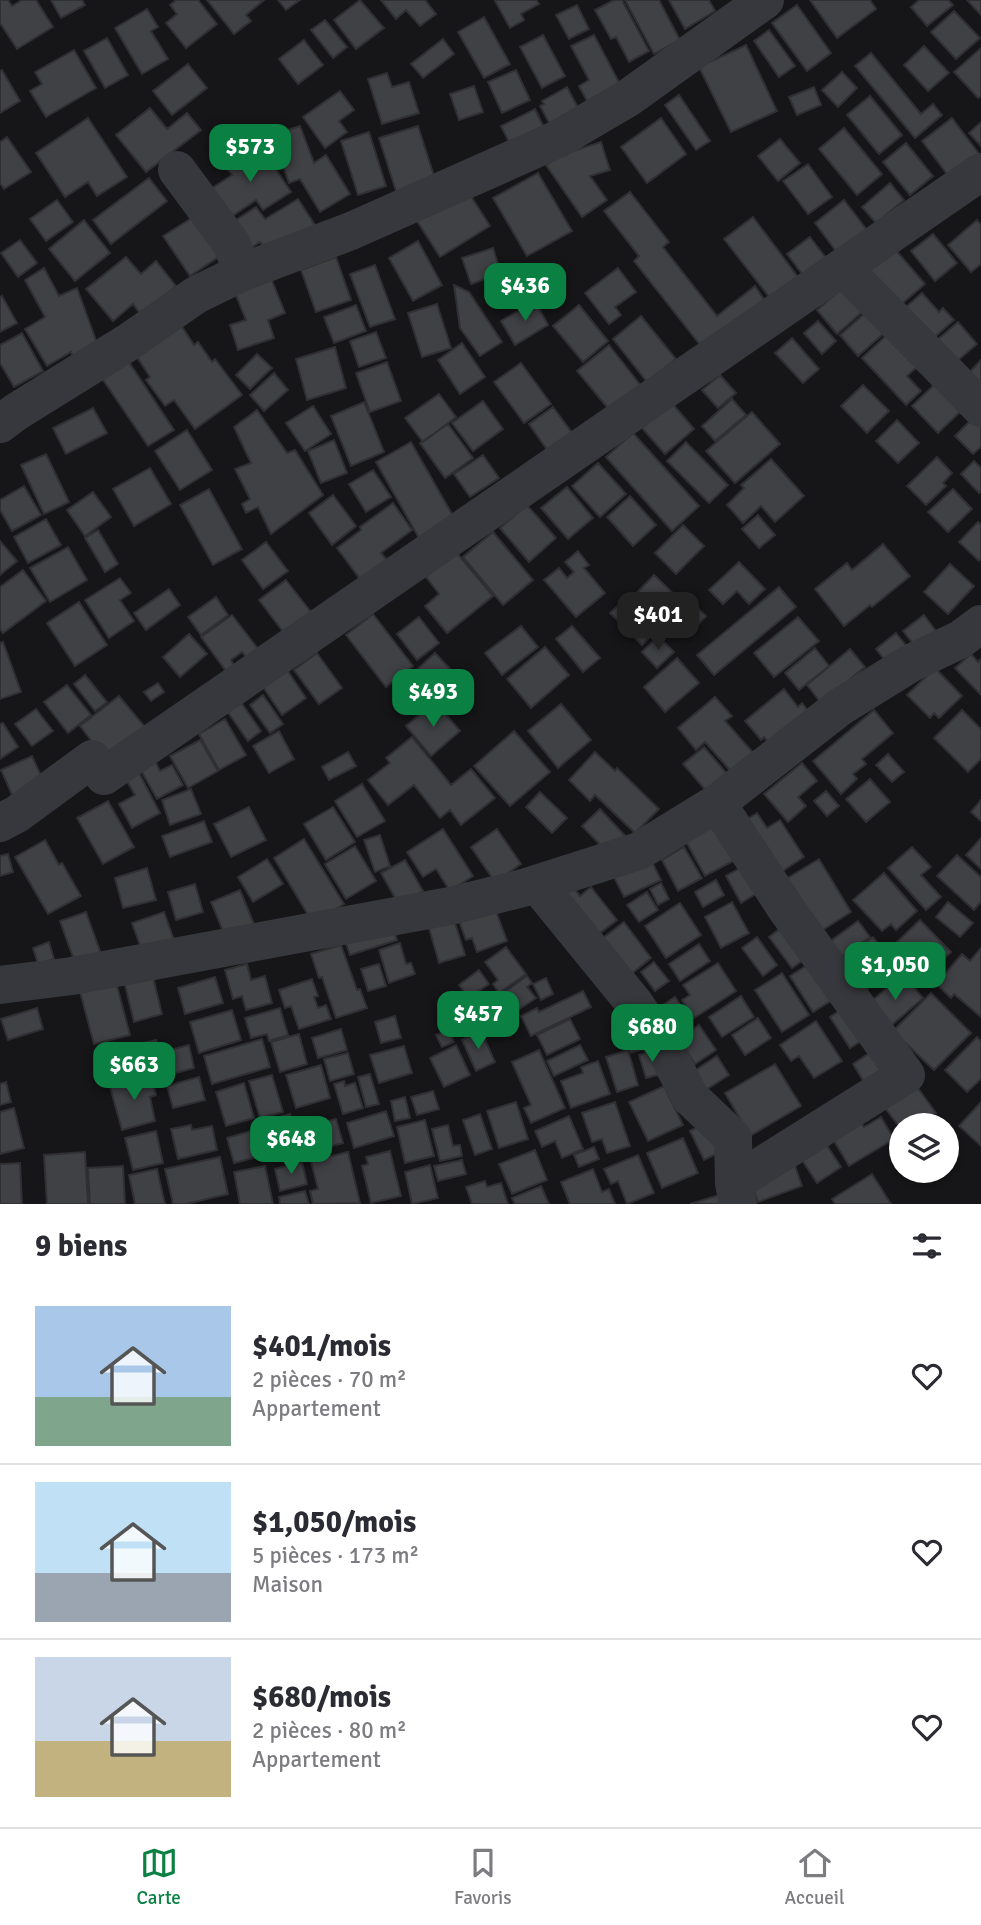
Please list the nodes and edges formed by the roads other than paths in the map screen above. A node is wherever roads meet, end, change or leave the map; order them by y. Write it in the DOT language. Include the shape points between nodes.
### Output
graph roads {
  1 [pos="765,0"];
  2 [pos="177,170"];
  3 [pos="981,172"];
  4 [pos="843,268"];
  5 [pos="243,272"];
  6 [pos="981,408"];
  7 [pos="0,425"];
  8 [pos="981,624"];
  9 [pos="717,803"];
  10 [pos="0,823"];
  11 [pos="537,884"];
  12 [pos="0,985"];
  13 [pos="736,1193"];
  1 -- 5 [label="street" via="628,98 558,139 351,231"];
  2 -- 5 [label="street" via="231,243"];
  3 -- 4 [label="street"];
  4 -- 6 [label="street"];
  4 -- 10 [label="street" via="104,776 92,759"];
  5 -- 7 [label="street" via="196,295"];
  8 -- 9 [label="street" via="841,707"];
  9 -- 11 [label="street" via="639,851"];
  9 -- 13 [label="street" via="787,910 906,1075"];
  11 -- 12 [label="street" via="450,906 244,945"];
  11 -- 13 [label="street" via="634,1003 690,1097 733,1138"];
}
